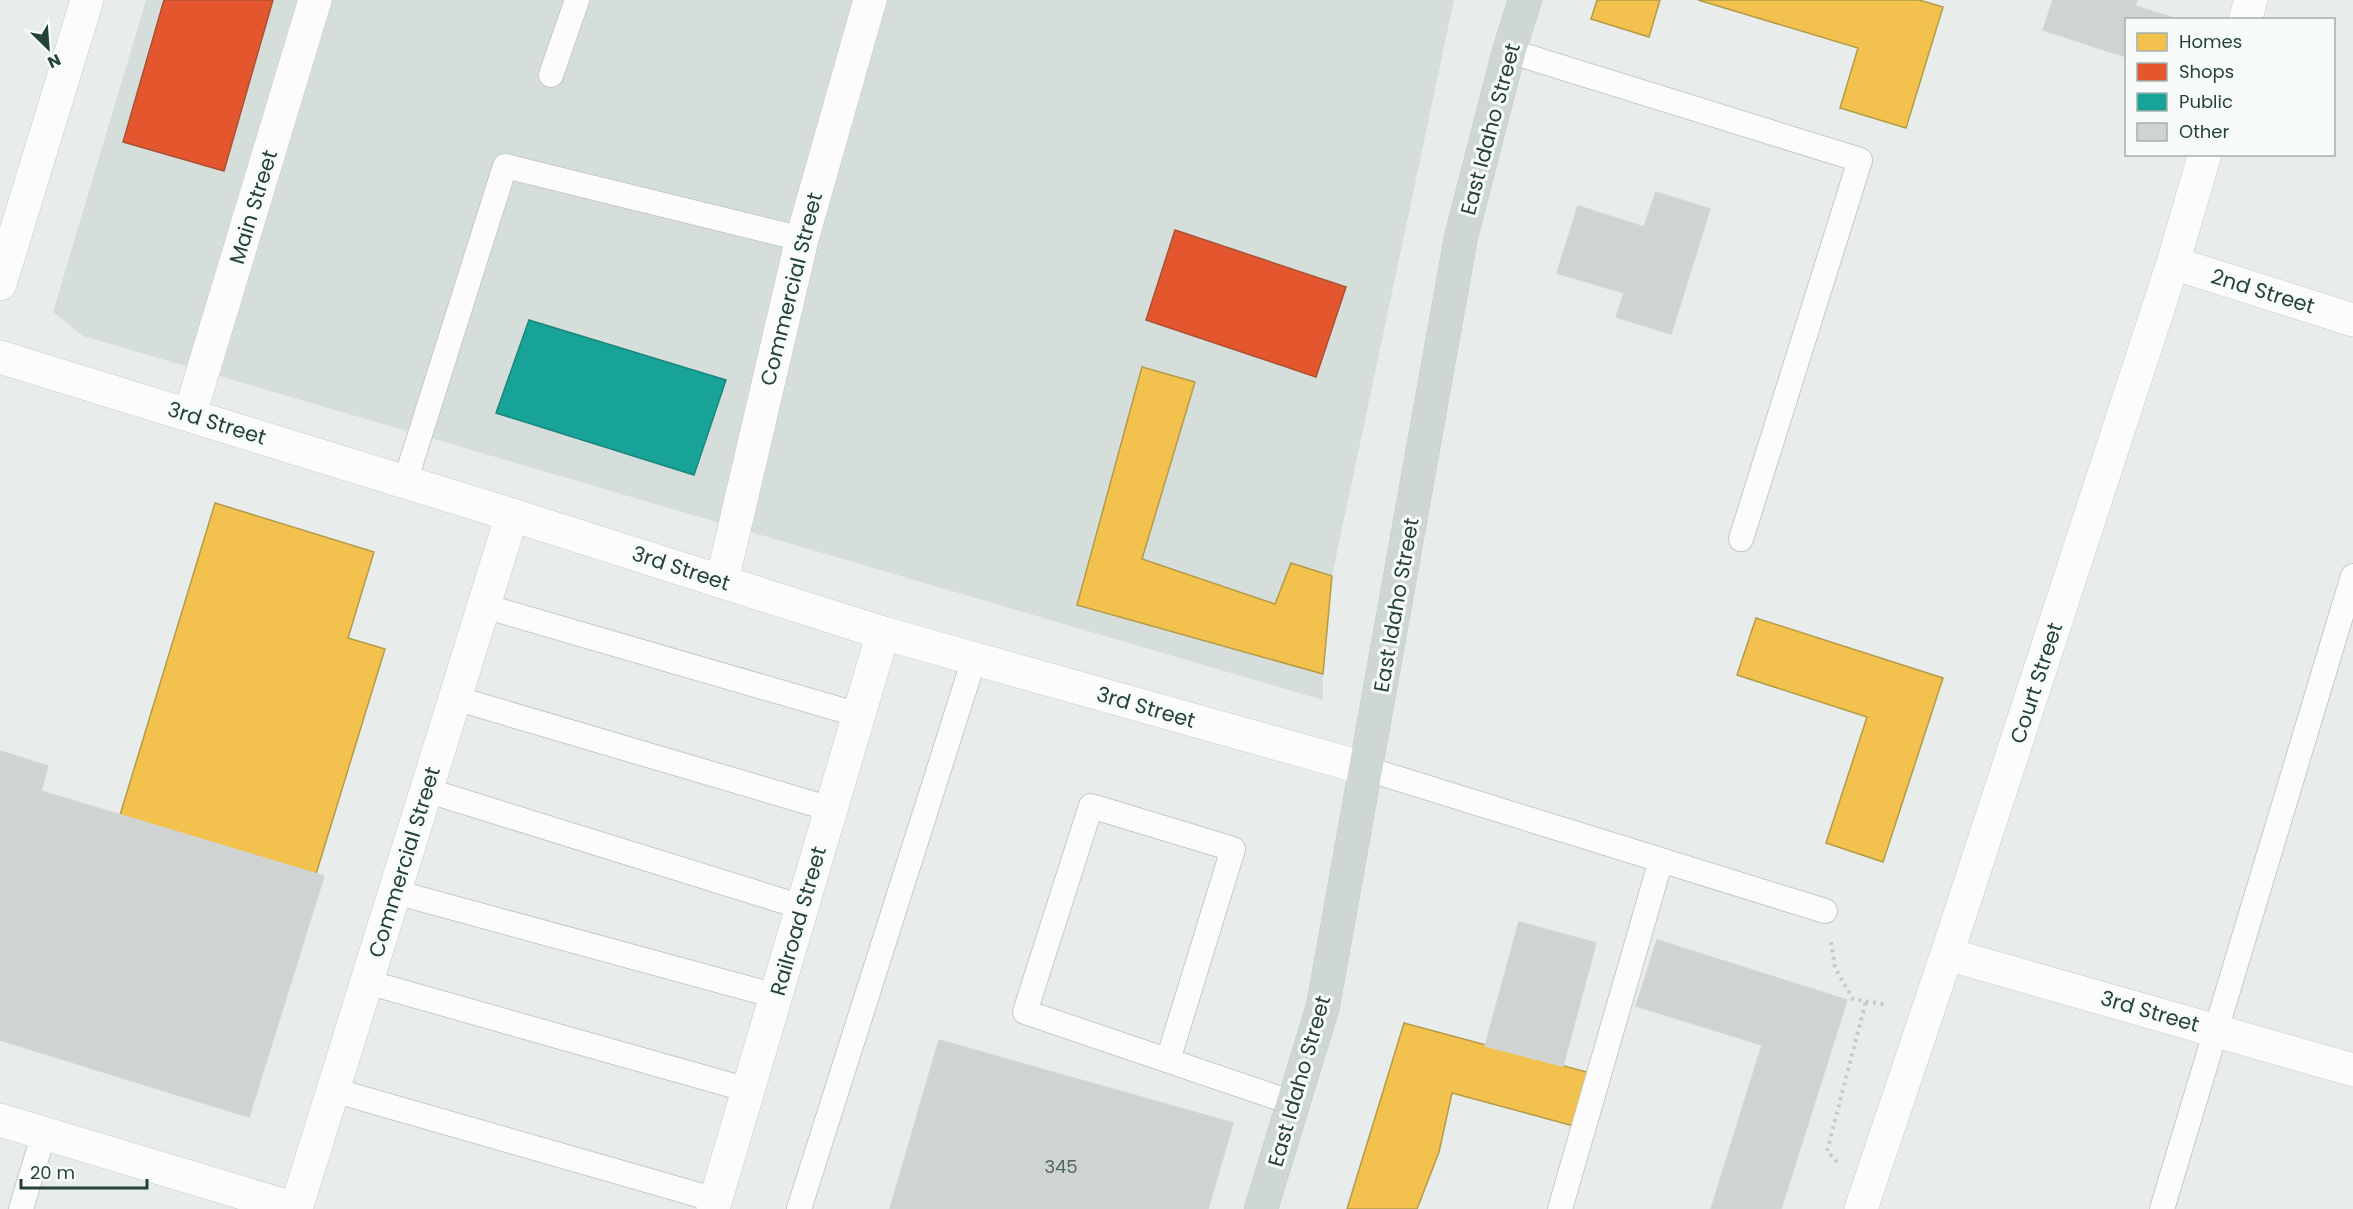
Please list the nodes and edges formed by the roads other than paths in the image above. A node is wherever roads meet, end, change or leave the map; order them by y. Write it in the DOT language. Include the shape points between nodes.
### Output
graph roads {
  1 [pos="87,0"];
  2 [pos="315,0"];
  3 [pos="577,0"];
  4 [pos="870,0"];
  5 [pos="1525,0"];
  6 [pos="2250,0"];
  7 [pos="2246,18"];
  8 [pos="1509,51"];
  9 [pos="551,75"];
  10 [pos="2204,156"];
  11 [pos="802,239"];
  12 [pos="2173,263"];
  13 [pos="0,284"];
  14 [pos="2353,320"];
  15 [pos="0,357"];
  16 [pos="190,414"];
  17 [pos="405,482"];
  18 [pos="512,515"];
  19 [pos="1741,538"];
  20 [pos="2353,576"];
  21 [pos="722,581"];
  22 [pos="484,606"];
  23 [pos="883,633"];
  24 [pos="974,659"];
  25 [pos="455,698"];
  26 [pos="859,715"];
  27 [pos="1364,768"];
  28 [pos="426,790"];
  29 [pos="831,809"];
  30 [pos="1661,860"];
  31 [pos="395,892"];
  32 [pos="802,907"];
  33 [pos="1825,911"];
  34 [pos="1947,954"];
  35 [pos="367,982"];
  36 [pos="776,996"];
  37 [pos="2217,1030"];
  38 [pos="1168,1060"];
  39 [pos="2353,1070"];
  40 [pos="333,1090"];
  41 [pos="748,1090"];
  42 [pos="1293,1103"];
  43 [pos="0,1120"];
  44 [pos="44,1133"];
  45 [pos="1864,1201"];
  46 [pos="715,1204"];
  47 [pos="21,1209"];
  48 [pos="296,1209"];
  49 [pos="799,1209"];
  50 [pos="1261,1209"];
  51 [pos="1560,1209"];
  52 [pos="2162,1209"];
  1 -- 13 [label="street"];
  2 -- 16 [label="street, Main Street"];
  3 -- 9 [label="lane"];
  4 -- 11 [label="street, Commercial Street"];
  5 -- 8 [label="main road, East Idaho Street"];
  6 -- 7 [label="street"];
  8 -- 19 [label="lane" via="1860,160"];
  8 -- 27 [label="main road, East Idaho Street" via="1461,237"];
  10 -- 12 [label="street, Court Street"];
  11 -- 17 [label="lane" via="505,166"];
  11 -- 21 [label="street, Commercial Street"];
  12 -- 14 [label="street, 2nd Street"];
  12 -- 34 [label="street, Court Street"];
  15 -- 16 [label="street, 3rd Street"];
  16 -- 17 [label="street, 3rd Street"];
  17 -- 18 [label="street, 3rd Street"];
  18 -- 21 [label="street, 3rd Street"];
  18 -- 22 [label="street, Commercial Street"];
  20 -- 37 [label="lane"];
  21 -- 23 [label="street, 3rd Street"];
  22 -- 25 [label="street, Commercial Street"];
  22 -- 26 [label="lane"];
  23 -- 24 [label="street, 3rd Street"];
  23 -- 26 [label="street, Railroad Street"];
  24 -- 27 [label="street, 3rd Street"];
  24 -- 49 [label="lane"];
  25 -- 28 [label="street, Commercial Street"];
  25 -- 29 [label="lane"];
  26 -- 29 [label="street, Railroad Street"];
  27 -- 30 [label="lane"];
  27 -- 42 [label="main road, East Idaho Street" via="1323,1006"];
  28 -- 31 [label="street, Commercial Street"];
  28 -- 32 [label="lane"];
  29 -- 32 [label="street, Railroad Street"];
  30 -- 33 [label="lane"];
  30 -- 51 [label="lane"];
  31 -- 35 [label="street, Commercial Street"];
  31 -- 36 [label="lane"];
  32 -- 36 [label="street, Railroad Street"];
  34 -- 37 [label="street, 3rd Street"];
  34 -- 45 [label="street, Court Street"];
  35 -- 40 [label="street, Commercial Street"];
  35 -- 41 [label="lane"];
  36 -- 41 [label="street, Railroad Street"];
  37 -- 39 [label="street, 3rd Street"];
  37 -- 52 [label="lane"];
  38 -- 38 [label="lane" via="1025,1012 1091,806 1233,849"];
  38 -- 42 [label="lane"];
  40 -- 46 [label="lane"];
  40 -- 48 [label="street, Commercial Street"];
  41 -- 46 [label="street, Railroad Street"];
  42 -- 50 [label="main road, East Idaho Street"];
  43 -- 44 [label="street"];
  44 -- 47 [label="lane"];
  44 -- 48 [label="street"];
}
